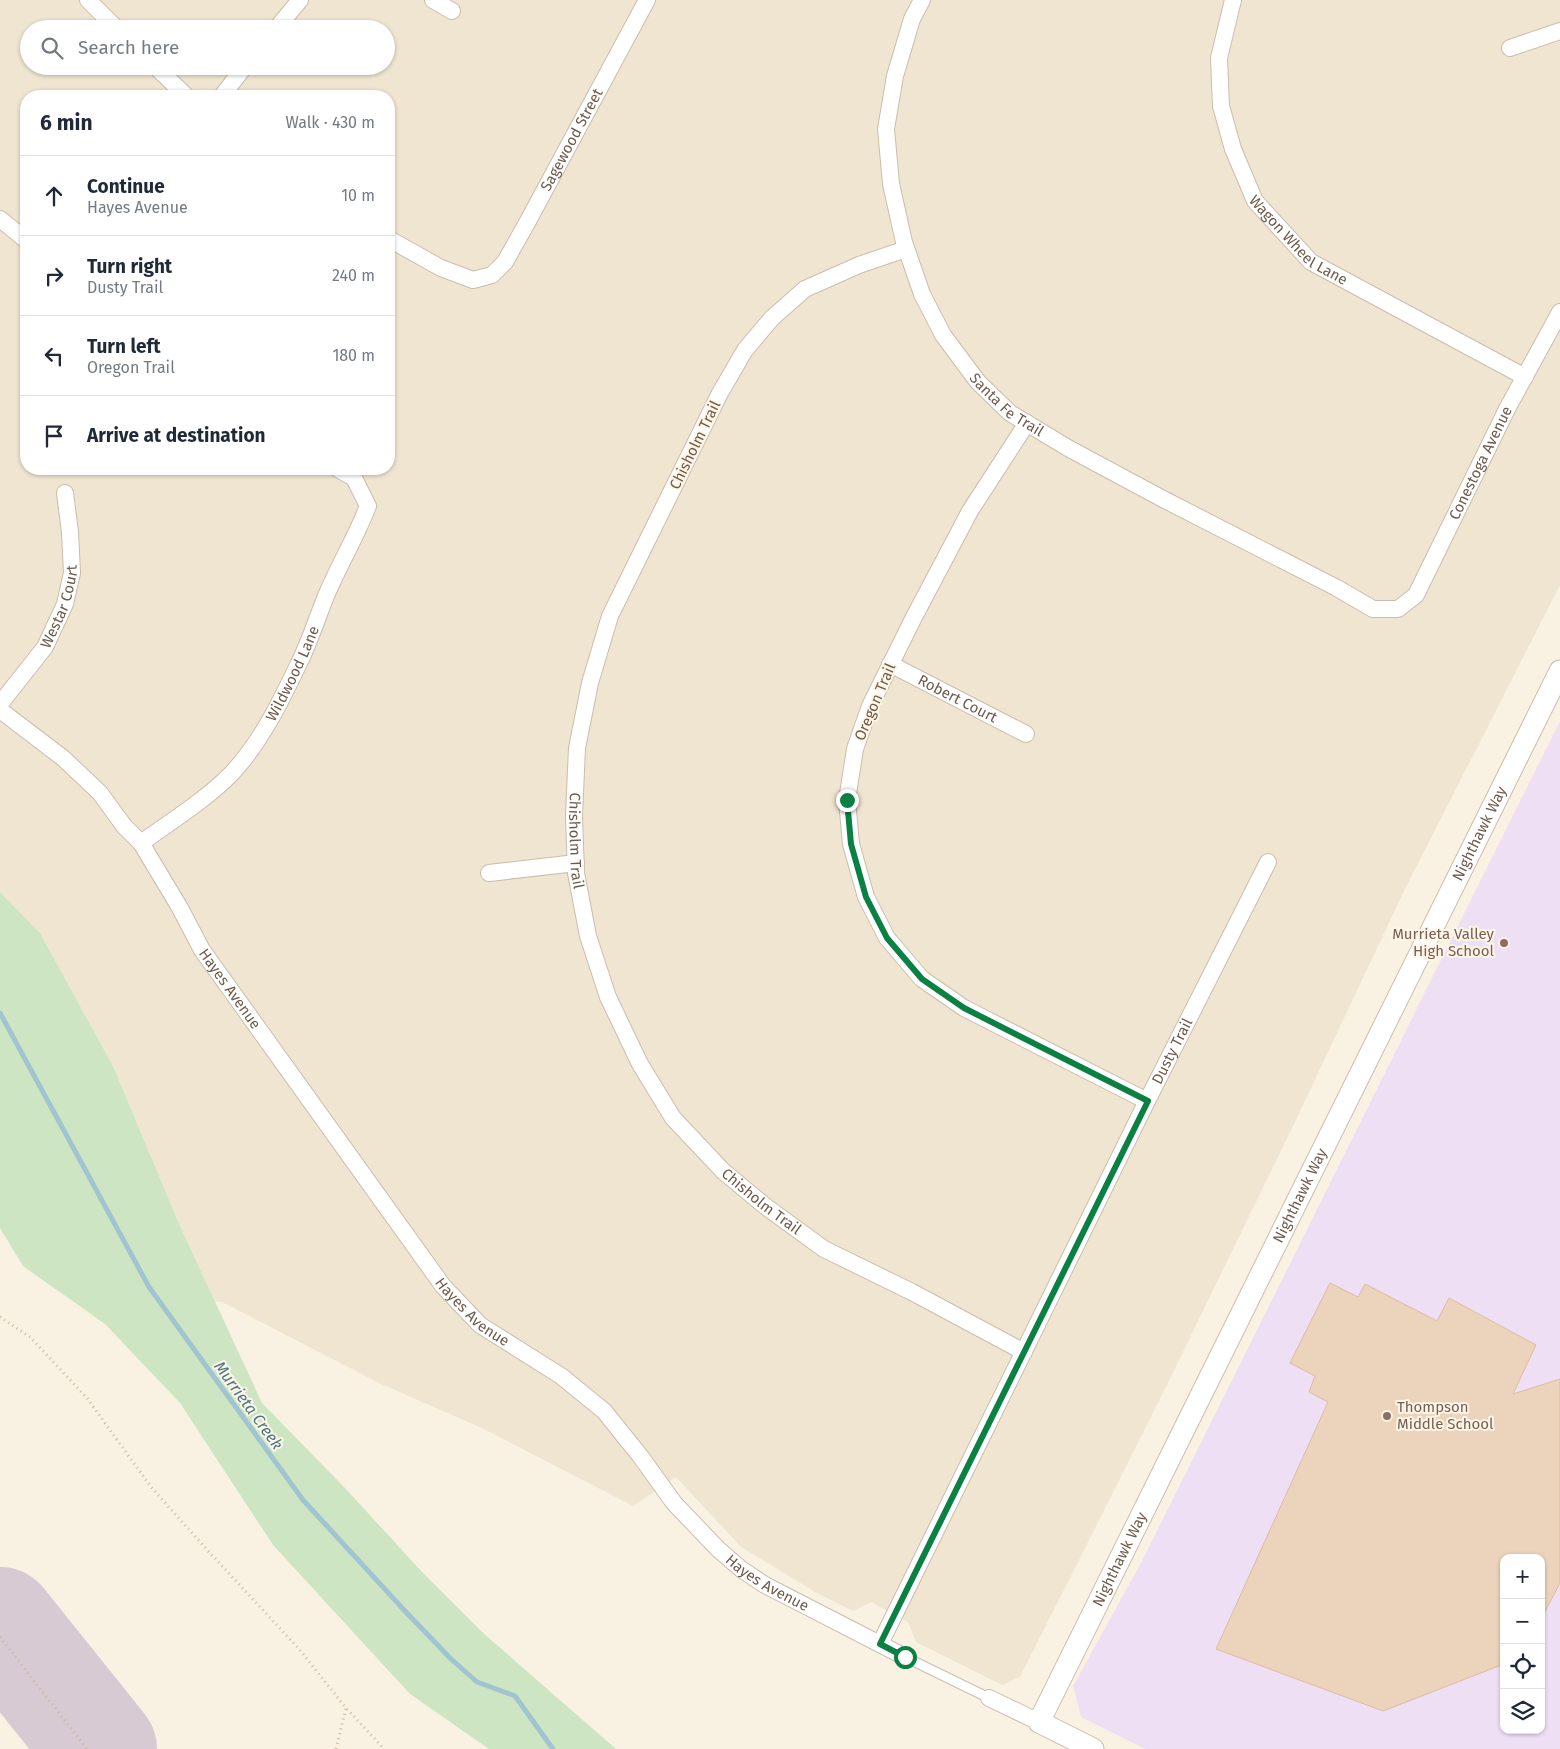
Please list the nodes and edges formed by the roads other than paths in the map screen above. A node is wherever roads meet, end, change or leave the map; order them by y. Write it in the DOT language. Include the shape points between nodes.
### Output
graph roads {
  1 [pos="88,0"];
  2 [pos="300,0"];
  3 [pos="433,0"];
  4 [pos="647,0"];
  5 [pos="922,0"];
  6 [pos="1233,0"];
  7 [pos="452,11"];
  8 [pos="108,20"];
  9 [pos="283,20"];
  10 [pos="1560,31"];
  11 [pos="1510,48"];
  12 [pos="164,75"];
  13 [pos="238,75"];
  14 [pos="180,90"];
  15 [pos="227,90"];
  16 [pos="0,219"];
  17 [pos="20,235"];
  18 [pos="395,242"];
  19 [pos="906,249"];
  20 [pos="1560,312"];
  21 [pos="1525,376"];
  22 [pos="1027,423"];
  23 [pos="349,475"];
  24 [pos="65,493"];
  25 [pos="1398,609"];
  26 [pos="890,664"];
  27 [pos="1560,670"];
  28 [pos="0,704"];
  29 [pos="0,710"];
  30 [pos="1026,734"];
  31 [pos="141,843"];
  32 [pos="1268,862"];
  33 [pos="576,863"];
  34 [pos="489,873"];
  35 [pos="1148,1101"];
  36 [pos="1024,1352"];
  37 [pos="880,1644"];
  38 [pos="905,1657"];
  39 [pos="989,1698"];
  40 [pos="1039,1722"];
  41 [pos="1093,1749"];
  1 -- 8 [label="street"];
  2 -- 9 [label="street"];
  3 -- 7 [label="street"];
  4 -- 18 [label="street, Sagewood Street" via="505,262 492,275 473,280 441,268"];
  5 -- 19 [label="street, Santa Fe Trail" via="912,20 895,76 886,129 891,184"];
  6 -- 21 [label="street, Wagon Wheel Lane" via="1220,58 1221,106 1233,150 1256,201 1311,262"];
  10 -- 11 [label="street"];
  12 -- 14 [label="street"];
  13 -- 15 [label="street"];
  16 -- 17 [label="street"];
  19 -- 22 [label="street, Santa Fe Trail" via="922,294 943,335 978,382 1010,413"];
  19 -- 33 [label="street, Chisholm Trail" via="805,289 772,318 745,350 720,394 610,616 604,635 577,748"];
  20 -- 21 [label="street, Conestoga Avenue"];
  21 -- 25 [label="street, Conestoga Avenue" via="1416,595"];
  22 -- 25 [label="street, Santa Fe Trail" via="1068,448 1373,609"];
  22 -- 26 [label="street, Oregon Trail" via="970,511"];
  23 -- 31 [label="street, Wildwood Lane" via="354,478 368,506 325,597 300,662 259,739 231,774"];
  24 -- 28 [label="street, Westar Court" via="72,573 65,604 45,647"];
  26 -- 30 [label="street, Robert Court"];
  26 -- 35 [label="street, Oregon Trail" via="870,706 855,749 847,800 851,844 866,897 887,938 922,979 964,1008"];
  27 -- 40 [label="street, Nighthawk Way"];
  29 -- 31 [label="street, Hayes Avenue" via="69,764 100,793"];
  31 -- 37 [label="street, Hayes Avenue" via="202,950 443,1286 480,1325 561,1376 604,1411 674,1503 741,1569 765,1585"];
  32 -- 35 [label="street, Dusty Trail"];
  33 -- 34 [label="street"];
  33 -- 36 [label="street, Chisholm Trail" via="588,936 608,997 640,1064 673,1118 723,1171 824,1249"];
  35 -- 36 [label="street, Dusty Trail"];
  36 -- 37 [label="street, Dusty Trail"];
  37 -- 38 [label="street, Hayes Avenue"];
  38 -- 39 [label="lane, Hayes Avenue"];
  39 -- 40 [label="street, Hayes Avenue"];
  40 -- 41 [label="street, Hayes Avenue"];
}
